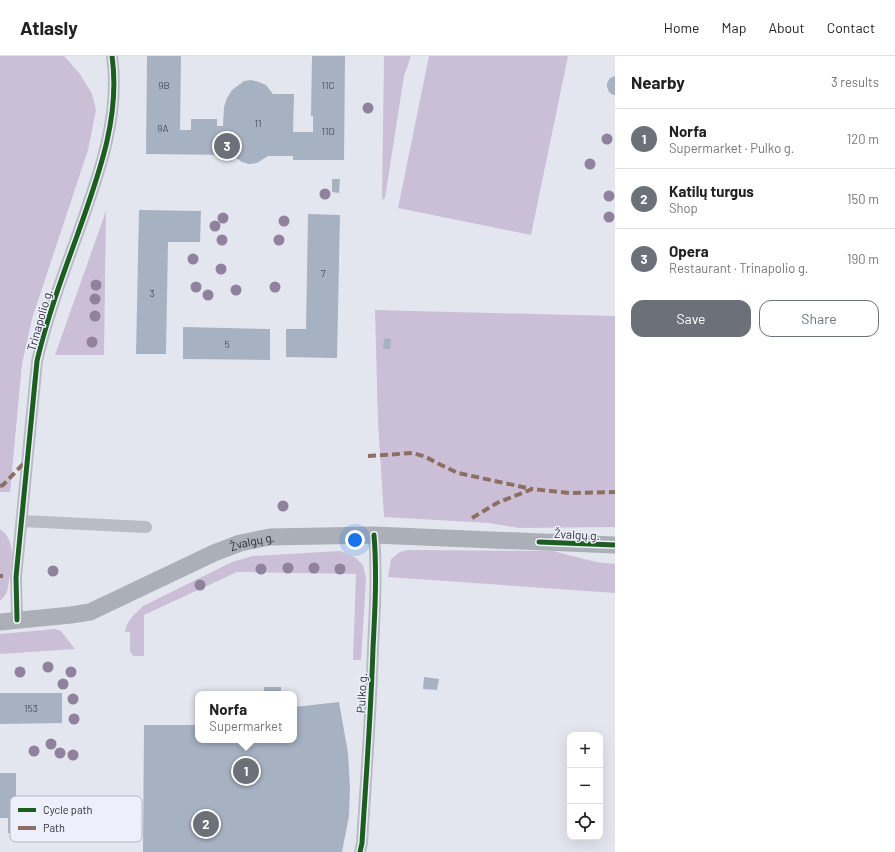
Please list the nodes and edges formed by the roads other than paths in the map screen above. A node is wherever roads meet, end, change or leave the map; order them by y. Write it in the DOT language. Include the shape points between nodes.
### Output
graph roads {
  1 [pos="112,56"];
  2 [pos="22,521"];
  3 [pos="146,527"];
  4 [pos="374,535"];
  5 [pos="615,545"];
  6 [pos="8,621"];
  7 [pos="360,852"];
  1 -- 2 [label="street, Trinapolio g." via="113,112 99,174 57,290 37,361"];
  2 -- 3 [label="street"];
  2 -- 6 [label="street, Trinapolio g."];
  4 -- 5 [label="main road, Žvalgų g."];
  4 -- 6 [label="main road, Žvalgų g." via="270,537 240,543 90,612"];
  4 -- 7 [label="street, Pulko g." via="376,588"];
}
